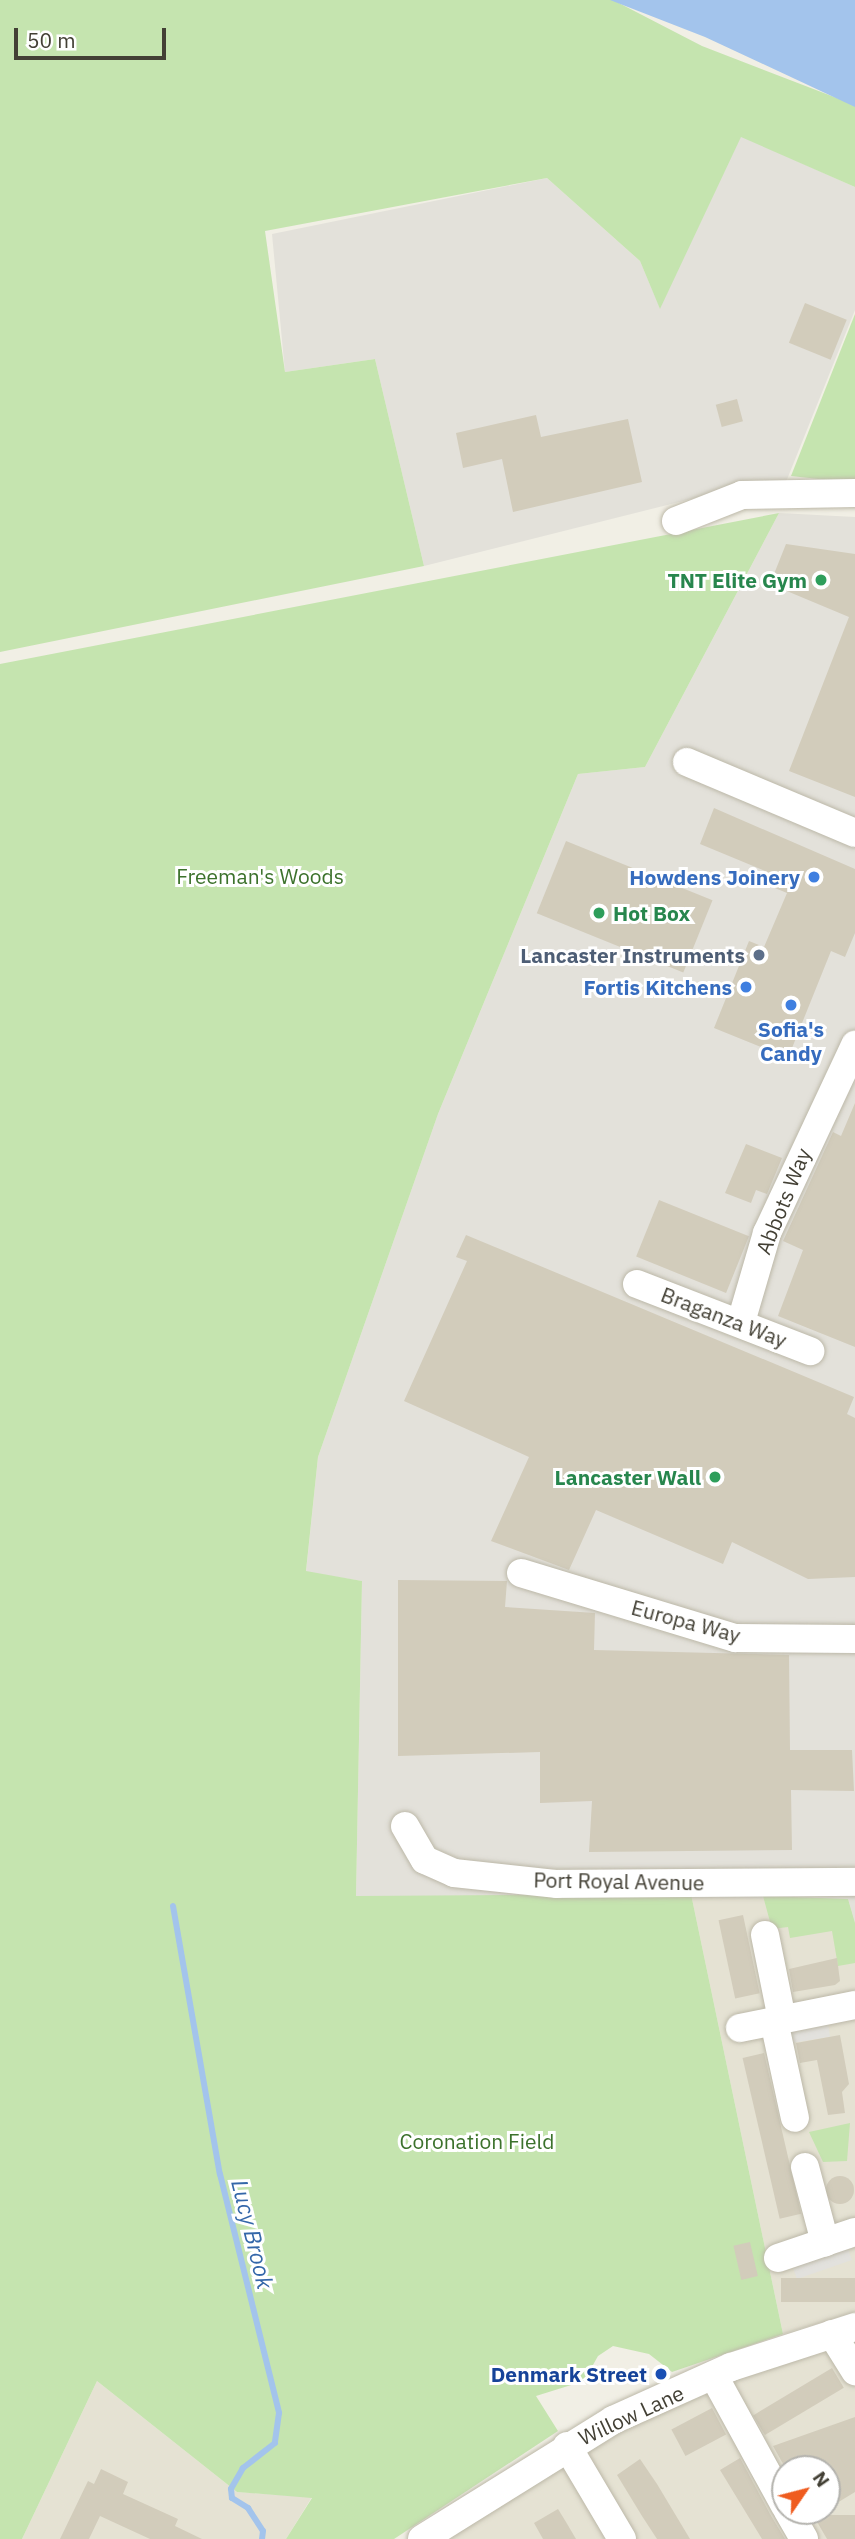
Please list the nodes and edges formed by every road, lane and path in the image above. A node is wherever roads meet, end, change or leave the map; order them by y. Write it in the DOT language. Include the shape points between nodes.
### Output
graph roads {
  1 [pos="855,493"];
  2 [pos="676,522"];
  3 [pos="687,762"];
  4 [pos="855,833"];
  5 [pos="855,1045"];
  6 [pos="846,1090"];
  7 [pos="637,1284"];
  8 [pos="741,1322"];
  9 [pos="810,1351"];
  10 [pos="521,1573"];
  11 [pos="855,1639"];
  12 [pos="405,1826"];
  13 [pos="855,1882"];
  14 [pos="765,1935"];
  15 [pos="855,2005"];
  16 [pos="778,2020"];
  17 [pos="740,2028"];
  18 [pos="795,2118"];
  19 [pos="805,2167"];
  20 [pos="855,2232"];
  21 [pos="825,2242"];
  22 [pos="778,2258"];
  23 [pos="844,2330"];
  24 [pos="855,2371"];
  25 [pos="715,2378"];
  26 [pos="567,2446"];
  27 [pos="771,2480"];
  28 [pos="422,2539"];
  29 [pos="622,2539"];
  1 -- 2 [label="street" via="741,495"];
  3 -- 4 [label="street"];
  5 -- 6 [label="street, Abbots Way"];
  6 -- 8 [label="street, Abbots Way" via="767,1233"];
  7 -- 8 [label="street, Braganza Way"];
  8 -- 9 [label="street, Braganza Way"];
  10 -- 11 [label="street, Europa Way" via="735,1638"];
  12 -- 13 [label="street, Port Royal Avenue" via="425,1860 454,1873 557,1884"];
  14 -- 16 [label="street"];
  15 -- 16 [label="street"];
  16 -- 17 [label="street"];
  16 -- 18 [label="street"];
  19 -- 21 [label="street"];
  20 -- 21 [label="street"];
  21 -- 22 [label="street"];
  23 -- 24 [label="street"];
  23 -- 25 [label="street, Willow Lane" via="744,2362"];
  25 -- 26 [label="street, Willow Lane" via="613,2420"];
  25 -- 27 [label="street"];
  26 -- 28 [label="street, Willow Lane"];
  26 -- 29 [label="street"];
}
